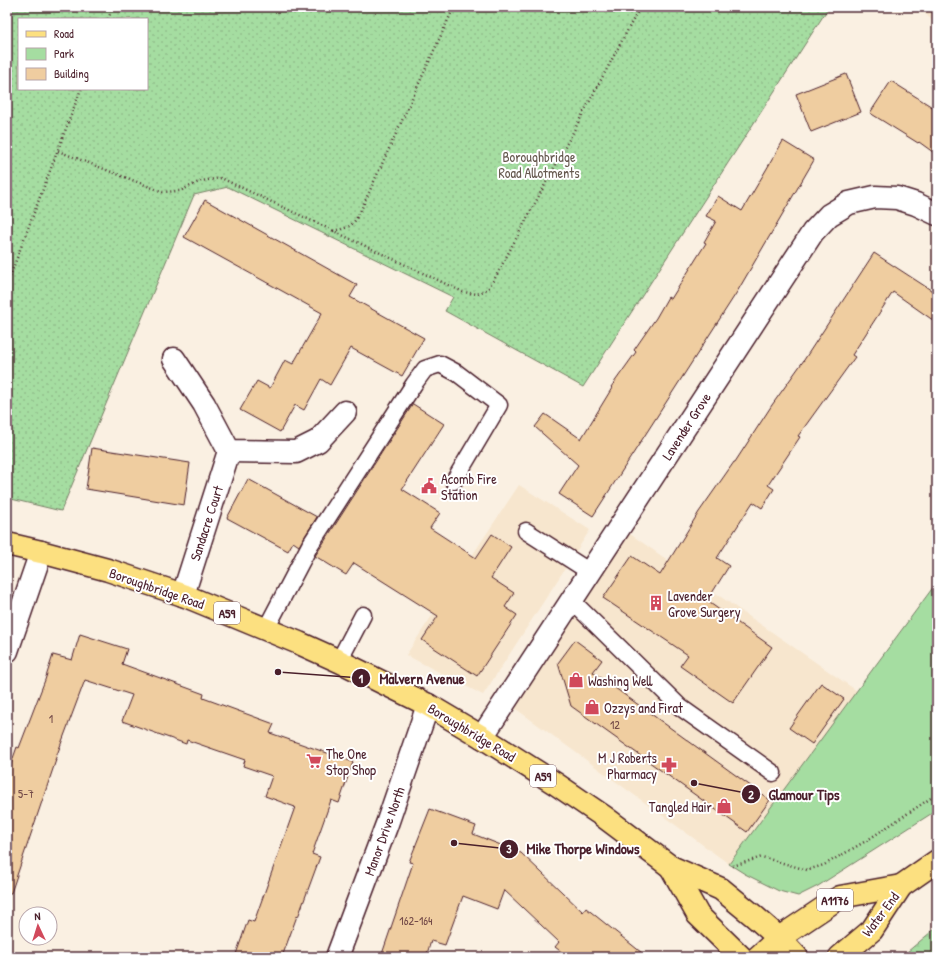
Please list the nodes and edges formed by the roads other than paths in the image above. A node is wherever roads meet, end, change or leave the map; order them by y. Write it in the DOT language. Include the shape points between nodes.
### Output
graph roads {
  1 [pos="937,214"];
  2 [pos="174,359"];
  3 [pos="345,412"];
  4 [pos="229,451"];
  5 [pos="454,481"];
  6 [pos="526,531"];
  7 [pos="7,544"];
  8 [pos="41,552"];
  9 [pos="590,572"];
  10 [pos="183,595"];
  11 [pos="571,600"];
  12 [pos="363,615"];
  13 [pos="266,629"];
  14 [pos="7,651"];
  15 [pos="339,662"];
  16 [pos="428,705"];
  17 [pos="482,736"];
  18 [pos="773,773"];
  19 [pos="937,861"];
  20 [pos="670,868"];
  21 [pos="901,886"];
  22 [pos="779,938"];
  23 [pos="337,957"];
  24 [pos="741,957"];
  25 [pos="758,957"];
  26 [pos="797,957"];
  27 [pos="840,957"];
  1 -- 9 [label="street, Lavender Grove" via="897,198 875,197 849,203 829,215 814,232"];
  2 -- 4 [label="street" via="204,404"];
  3 -- 4 [label="street" via="318,441 296,452"];
  4 -- 10 [label="street, Sandacre Court"];
  5 -- 13 [label="lane" via="499,405 457,373 440,364 425,369 414,384 310,544"];
  6 -- 9 [label="lane"];
  7 -- 8 [label="main road, Boroughbridge Road / A59"];
  8 -- 10 [label="main road, Boroughbridge Road / A59" via="108,570"];
  8 -- 14 [label="street"];
  9 -- 11 [label="street, Lavender Grove"];
  10 -- 13 [label="main road, Boroughbridge Road / A59"];
  11 -- 17 [label="street, Lavender Grove"];
  11 -- 18 [label="lane" via="680,707"];
  12 -- 15 [label="lane"];
  13 -- 15 [label="main road, Boroughbridge Road / A59"];
  15 -- 16 [label="main road, Boroughbridge Road / A59"];
  16 -- 17 [label="main road, Boroughbridge Road / A59"];
  16 -- 23 [label="street, Manor Drive North"];
  17 -- 20 [label="main road, Boroughbridge Road / A59" via="603,816"];
  19 -- 21 [label="main road, Water End / A1176"];
  20 -- 22 [label="main road, Boroughbridge Road / A59" via="721,888"];
  20 -- 24 [label="main road, Boroughbridge Road / A59" via="698,915"];
  21 -- 22 [label="main road, Water End / A1176" via="840,897"];
  21 -- 27 [label="main road, Water End / A1176" via="872,930"];
  22 -- 25 [label="main road, Water End / A1176"];
  22 -- 26 [label="main road, Boroughbridge Road / A59"];
}
